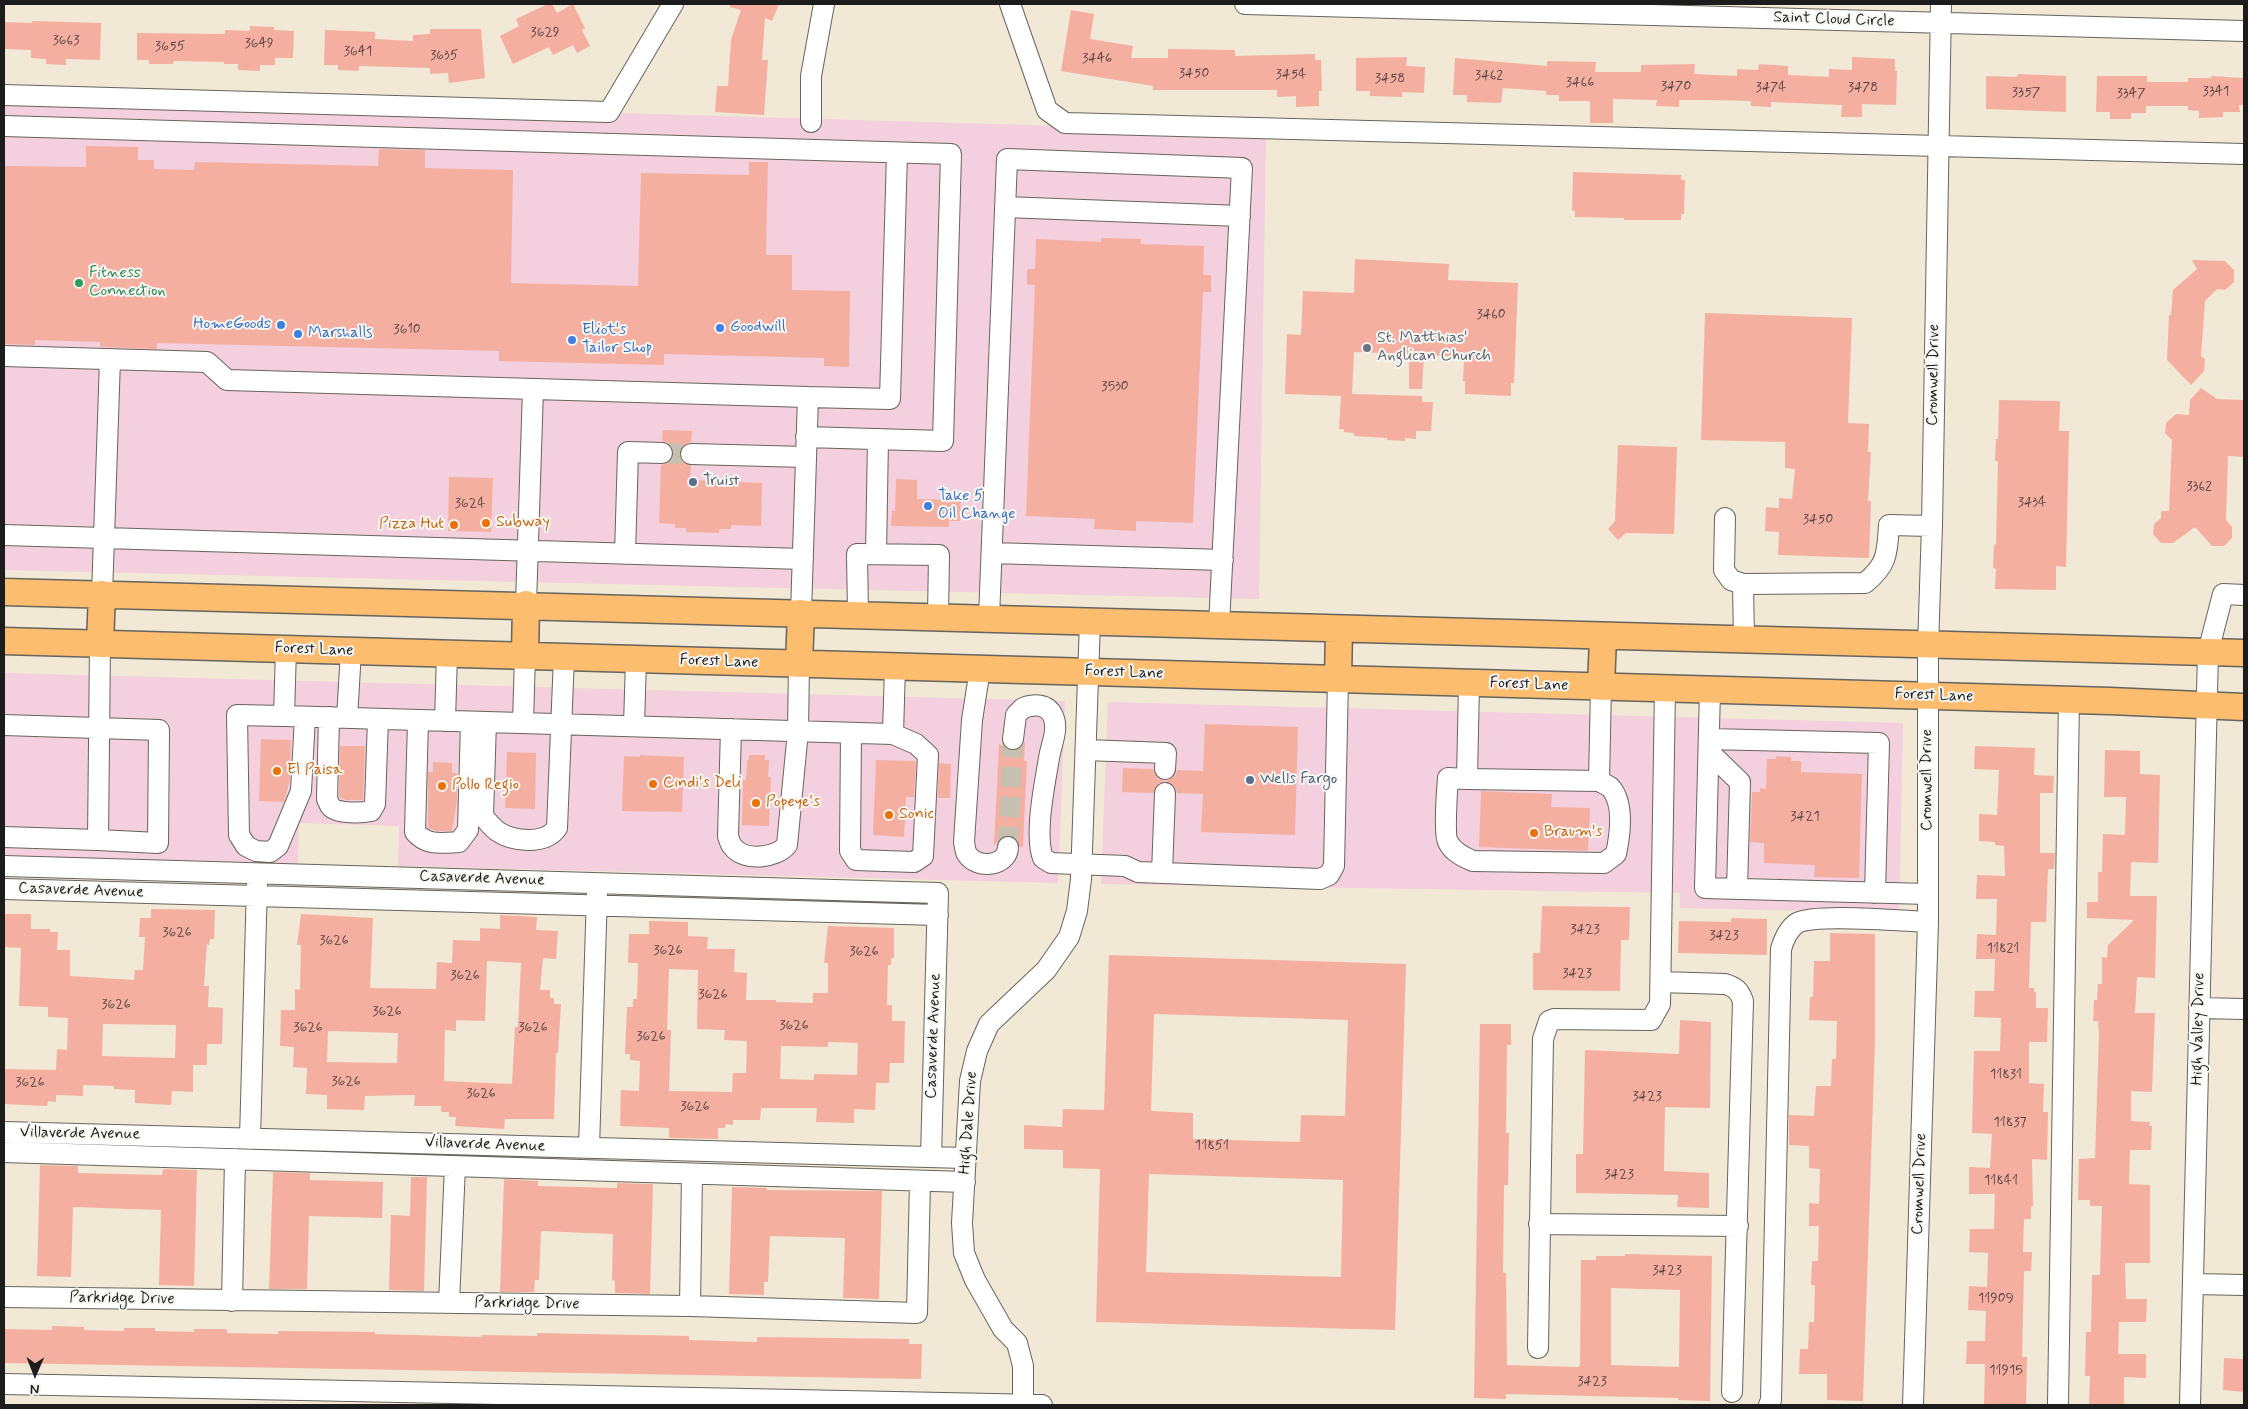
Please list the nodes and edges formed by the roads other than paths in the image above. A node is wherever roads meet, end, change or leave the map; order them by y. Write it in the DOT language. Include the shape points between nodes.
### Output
graph roads {
  1 [pos="672,4"];
  2 [pos="824,4"];
  3 [pos="1010,4"];
  4 [pos="1244,4"];
  5 [pos="1321,5"];
  6 [pos="1941,13"];
  7 [pos="2244,31"];
  8 [pos="4,95"];
  9 [pos="811,122"];
  10 [pos="4,126"];
  11 [pos="1937,146"];
  12 [pos="897,153"];
  13 [pos="2244,154"];
  14 [pos="1005,207"];
  15 [pos="1240,216"];
  16 [pos="4,356"];
  17 [pos="110,359"];
  18 [pos="533,389"];
  19 [pos="808,397"];
  20 [pos="806,437"];
  21 [pos="878,439"];
  22 [pos="662,453"];
  23 [pos="691,454"];
  24 [pos="806,457"];
  25 [pos="1725,518"];
  26 [pos="1932,526"];
  27 [pos="4,535"];
  28 [pos="104,538"];
  29 [pos="528,551"];
  30 [pos="992,553"];
  31 [pos="625,554"];
  32 [pos="876,554"];
  33 [pos="803,559"];
  34 [pos="1222,560"];
  35 [pos="1743,584"];
  36 [pos="4,592"];
  37 [pos="102,594"];
  38 [pos="2244,595"];
  39 [pos="526,604"];
  40 [pos="801,613"];
  41 [pos="858,614"];
  42 [pos="938,617"];
  43 [pos="989,618"];
  44 [pos="1090,621"];
  45 [pos="1220,626"];
  46 [pos="1339,629"];
  47 [pos="1603,637"];
  48 [pos="4,641"];
  49 [pos="1744,642"];
  50 [pos="100,644"];
  51 [pos="1928,647"];
  52 [pos="286,649"];
  53 [pos="351,651"];
  54 [pos="2208,652"];
  55 [pos="2244,653"];
  56 [pos="447,654"];
  57 [pos="525,656"];
  58 [pos="564,658"];
  59 [pos="636,659"];
  60 [pos="800,664"];
  61 [pos="895,667"];
  62 [pos="980,669"];
  63 [pos="1089,672"];
  64 [pos="1338,679"];
  65 [pos="1469,683"];
  66 [pos="1601,687"];
  67 [pos="1665,688"];
  68 [pos="1710,690"];
  69 [pos="1928,696"];
  70 [pos="2069,700"];
  71 [pos="2207,706"];
  72 [pos="2244,706"];
  73 [pos="284,716"];
  74 [pos="305,717"];
  75 [pos="338,718"];
  76 [pos="378,719"];
  77 [pos="418,720"];
  78 [pos="445,721"];
  79 [pos="478,722"];
  80 [pos="523,723"];
  81 [pos="562,724"];
  82 [pos="4,725"];
  83 [pos="634,726"];
  84 [pos="98,728"];
  85 [pos="731,729"];
  86 [pos="798,731"];
  87 [pos="851,733"];
  88 [pos="893,734"];
  89 [pos="1013,739"];
  90 [pos="1709,746"];
  91 [pos="1086,750"];
  92 [pos="1165,769"];
  93 [pos="1468,779"];
  94 [pos="1599,781"];
  95 [pos="1165,793"];
  96 [pos="4,837"];
  97 [pos="98,840"];
  98 [pos="1008,847"];
  99 [pos="1081,865"];
  100 [pos="4,866"];
  101 [pos="257,873"];
  102 [pos="1162,873"];
  103 [pos="597,883"];
  104 [pos="4,889"];
  105 [pos="1737,889"];
  106 [pos="1875,893"];
  107 [pos="1928,894"];
  108 [pos="257,896"];
  109 [pos="596,906"];
  110 [pos="938,916"];
  111 [pos="1928,922"];
  112 [pos="1661,982"];
  113 [pos="2200,1008"];
  114 [pos="2244,1009"];
  115 [pos="4,1132"];
  116 [pos="250,1139"];
  117 [pos="589,1148"];
  118 [pos="4,1152"];
  119 [pos="937,1157"];
  120 [pos="965,1158"];
  121 [pos="234,1159"];
  122 [pos="455,1166"];
  123 [pos="692,1174"];
  124 [pos="920,1182"];
  125 [pos="965,1182"];
  126 [pos="1539,1224"];
  127 [pos="1738,1226"];
  128 [pos="2193,1284"];
  129 [pos="2244,1285"];
  130 [pos="4,1297"];
  131 [pos="232,1301"];
  132 [pos="449,1303"];
  133 [pos="690,1306"];
  134 [pos="1538,1348"];
  135 [pos="4,1384"];
  136 [pos="1732,1392"];
  137 [pos="1023,1405"];
  138 [pos="1042,1405"];
  139 [pos="1769,1405"];
  140 [pos="1912,1405"];
  141 [pos="2058,1405"];
  142 [pos="2190,1405"];
  1 -- 8 [label="street" via="609,112"];
  2 -- 9 [label="street" via="811,76"];
  3 -- 11 [label="street" via="1046,110 1065,123"];
  4 -- 5 [label="street, Saint Cloud Circle"];
  5 -- 6 [label="street, Saint Cloud Circle"];
  6 -- 7 [label="street, Saint Cloud Circle"];
  6 -- 11 [label="street, Cromwell Drive"];
  10 -- 12 [label="street"];
  11 -- 13 [label="street"];
  11 -- 26 [label="street, Cromwell Drive"];
  12 -- 19 [label="street" via="890,400"];
  12 -- 21 [label="street" via="951,154 943,441"];
  14 -- 15 [label="street"];
  14 -- 15 [label="street" via="1007,159 1242,168"];
  14 -- 30 [label="street"];
  15 -- 34 [label="street"];
  16 -- 17 [label="street"];
  17 -- 18 [label="street" via="207,362 227,380"];
  17 -- 28 [label="street"];
  18 -- 19 [label="street"];
  18 -- 29 [label="street"];
  19 -- 20 [label="street"];
  20 -- 21 [label="street"];
  20 -- 24 [label="street"];
  21 -- 32 [label="street"];
  22 -- 31 [label="street" via="628,452"];
  23 -- 24 [label="street"];
  24 -- 33 [label="street"];
  25 -- 35 [label="street" via="1724,570 1731,580"];
  26 -- 35 [label="street" via="1889,525 1886,556 1878,572 1865,584"];
  26 -- 51 [label="street, Cromwell Drive"];
  27 -- 28 [label="street"];
  28 -- 29 [label="street"];
  28 -- 37 [label="street"];
  29 -- 31 [label="street"];
  29 -- 39 [label="street"];
  30 -- 34 [label="street"];
  30 -- 43 [label="street"];
  31 -- 33 [label="street"];
  32 -- 41 [label="street" via="857,554"];
  32 -- 42 [label="street" via="939,555"];
  33 -- 40 [label="street"];
  34 -- 45 [label="street"];
  35 -- 49 [label="street"];
  36 -- 37 [label="main road"];
  37 -- 39 [label="main road"];
  37 -- 50 [label="main road"];
  38 -- 54 [label="street, High Valley Drive" via="2222,594"];
  39 -- 40 [label="main road"];
  39 -- 57 [label="main road"];
  40 -- 41 [label="main road"];
  40 -- 60 [label="main road"];
  41 -- 42 [label="main road"];
  42 -- 43 [label="main road"];
  43 -- 44 [label="main road"];
  44 -- 45 [label="main road"];
  44 -- 63 [label="street, High Dale Drive"];
  45 -- 46 [label="main road"];
  46 -- 47 [label="main road"];
  46 -- 64 [label="main road"];
  47 -- 49 [label="main road"];
  47 -- 66 [label="main road"];
  48 -- 50 [label="main road, Forest Lane"];
  49 -- 51 [label="main road"];
  50 -- 52 [label="main road, Forest Lane"];
  50 -- 84 [label="street"];
  51 -- 54 [label="main road"];
  51 -- 69 [label="street, Cromwell Drive"];
  52 -- 53 [label="main road, Forest Lane"];
  52 -- 73 [label="street"];
  53 -- 56 [label="main road, Forest Lane"];
  53 -- 75 [label="street"];
  54 -- 55 [label="main road"];
  54 -- 71 [label="street, High Valley Drive"];
  56 -- 57 [label="main road, Forest Lane"];
  56 -- 78 [label="street"];
  57 -- 58 [label="main road, Forest Lane"];
  57 -- 80 [label="street"];
  58 -- 59 [label="main road, Forest Lane"];
  58 -- 81 [label="street"];
  59 -- 60 [label="main road, Forest Lane"];
  59 -- 83 [label="street"];
  60 -- 61 [label="main road, Forest Lane"];
  60 -- 86 [label="street"];
  61 -- 62 [label="main road, Forest Lane"];
  61 -- 88 [label="street"];
  62 -- 63 [label="main road, Forest Lane"];
  62 -- 98 [label="street" via="972,720 964,842 967,854 983,863 995,864 1003,860 1008,854"];
  63 -- 64 [label="main road, Forest Lane"];
  63 -- 91 [label="street, High Dale Drive"];
  64 -- 65 [label="main road, Forest Lane"];
  64 -- 102 [label="street" via="1334,866 1329,875 1320,879"];
  65 -- 66 [label="main road, Forest Lane"];
  65 -- 93 [label="street"];
  66 -- 67 [label="main road, Forest Lane"];
  66 -- 94 [label="street"];
  67 -- 68 [label="main road, Forest Lane"];
  67 -- 112 [label="street"];
  68 -- 69 [label="main road, Forest Lane"];
  68 -- 90 [label="street"];
  69 -- 70 [label="main road, Forest Lane"];
  69 -- 107 [label="street, Cromwell Drive"];
  70 -- 71 [label="main road, Forest Lane"];
  70 -- 141 [label="street"];
  71 -- 72 [label="main road, Forest Lane"];
  71 -- 113 [label="street, High Valley Drive"];
  73 -- 74 [label="street"];
  73 -- 74 [label="street" via="237,715 239,835 246,846 256,851 270,852 278,846 298,804"];
  74 -- 75 [label="street"];
  75 -- 76 [label="street"];
  75 -- 76 [label="street" via="327,799 338,811 366,812 371,811 375,804"];
  76 -- 77 [label="street"];
  77 -- 78 [label="street"];
  77 -- 79 [label="street" via="415,832 422,840 436,844 459,842 468,830"];
  78 -- 79 [label="street"];
  79 -- 80 [label="street"];
  79 -- 81 [label="street" via="483,816 497,831 511,837 541,840 551,836 557,828"];
  80 -- 81 [label="street"];
  81 -- 83 [label="street"];
  82 -- 84 [label="street"];
  83 -- 85 [label="street"];
  84 -- 97 [label="street"];
  84 -- 97 [label="street" via="158,730 158,843"];
  85 -- 86 [label="street"];
  85 -- 86 [label="street" via="728,836 732,847 743,854 767,856 781,852 787,845"];
  86 -- 87 [label="street"];
  87 -- 88 [label="street"];
  87 -- 88 [label="street" via="850,852 856,860 914,862 923,856 928,755 916,744"];
  89 -- 99 [label="street" via="1016,715 1022,708 1041,705 1053,716 1056,727 1049,757 1040,850 1043,858 1051,862"];
  90 -- 105 [label="street" via="1740,782"];
  90 -- 105 [label="street" via="1705,888"];
  90 -- 106 [label="street" via="1879,743"];
  91 -- 92 [label="street" via="1166,753"];
  91 -- 99 [label="street, High Dale Drive"];
  93 -- 94 [label="street"];
  93 -- 94 [label="street" via="1448,778 1446,840 1462,857 1473,861 1604,863 1616,854 1620,834 1619,812 1610,787"];
  95 -- 102 [label="street"];
  96 -- 97 [label="street"];
  99 -- 102 [label="street" via="1124,866 1138,872"];
  99 -- 120 [label="street, High Dale Drive" via="1077,911 1069,936 1046,970 989,1024 977,1051 970,1081"];
  100 -- 101 [label="street, Casaverde Avenue"];
  101 -- 103 [label="street, Casaverde Avenue"];
  101 -- 108 [label="street"];
  103 -- 109 [label="street"];
  103 -- 110 [label="street, Casaverde Avenue" via="938,893"];
  104 -- 108 [label="street, Casaverde Avenue"];
  105 -- 106 [label="street"];
  106 -- 107 [label="street"];
  107 -- 111 [label="street, Cromwell Drive"];
  108 -- 109 [label="street, Casaverde Avenue"];
  108 -- 116 [label="street"];
  109 -- 110 [label="street, Casaverde Avenue"];
  109 -- 117 [label="street"];
  110 -- 119 [label="street, Casaverde Avenue"];
  111 -- 139 [label="street" via="1815,918 1797,924 1786,935 1781,949"];
  111 -- 140 [label="street, Cromwell Drive"];
  112 -- 126 [label="street" via="1660,1004 1651,1020 1554,1019 1549,1022 1542,1040"];
  112 -- 127 [label="street" via="1725,984 1735,987 1743,1000"];
  113 -- 114 [label="street"];
  113 -- 128 [label="street, High Valley Drive"];
  115 -- 116 [label="street, Villaverde Avenue"];
  116 -- 117 [label="street, Villaverde Avenue"];
  117 -- 119 [label="street, Villaverde Avenue"];
  118 -- 121 [label="street"];
  119 -- 120 [label="street, Villaverde Avenue"];
  120 -- 125 [label="street, High Dale Drive"];
  121 -- 122 [label="street"];
  121 -- 131 [label="street"];
  122 -- 123 [label="street"];
  122 -- 132 [label="street"];
  123 -- 124 [label="street"];
  123 -- 133 [label="street"];
  124 -- 125 [label="street"];
  124 -- 133 [label="street, Parkridge Drive" via="917,1313"];
  125 -- 137 [label="street, High Dale Drive" via="964,1253 975,1280 1003,1329 1017,1343 1023,1366"];
  126 -- 127 [label="street"];
  126 -- 134 [label="street"];
  127 -- 136 [label="street"];
  128 -- 129 [label="street"];
  128 -- 142 [label="street, High Valley Drive"];
  130 -- 131 [label="street, Parkridge Drive"];
  131 -- 132 [label="street, Parkridge Drive"];
  132 -- 133 [label="street, Parkridge Drive"];
  135 -- 137 [label="street"];
  137 -- 138 [label="street"];
}
